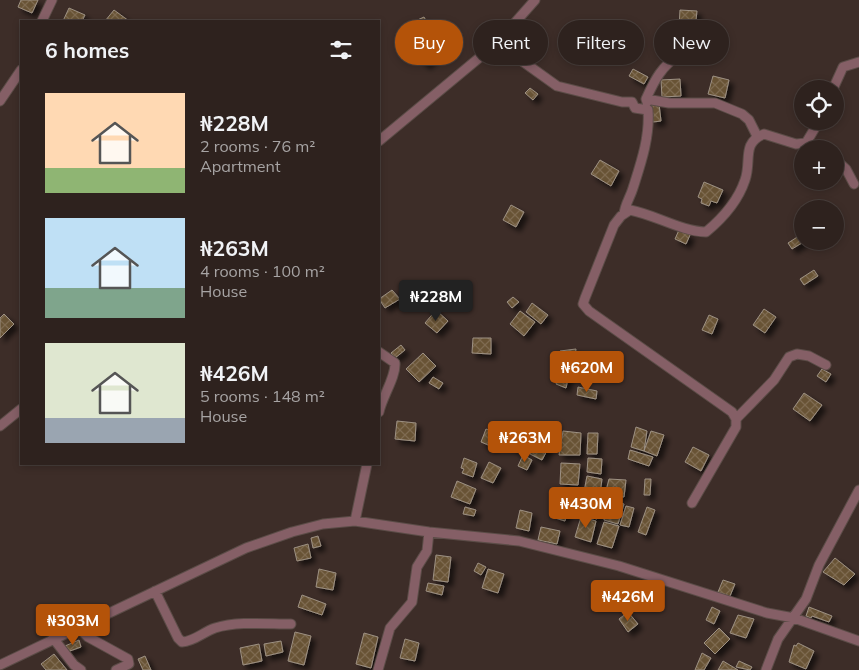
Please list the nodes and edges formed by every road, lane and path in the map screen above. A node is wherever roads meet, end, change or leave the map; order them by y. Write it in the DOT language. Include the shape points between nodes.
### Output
graph roads {
  1 [pos="52,0"];
  2 [pos="536,0"];
  3 [pos="42,20"];
  4 [pos="518,20"];
  5 [pos="859,62"];
  6 [pos="473,63"];
  7 [pos="528,65"];
  8 [pos="665,65"];
  9 [pos="20,71"];
  10 [pos="837,80"];
  11 [pos="646,99"];
  12 [pos="0,101"];
  13 [pos="648,110"];
  14 [pos="757,136"];
  15 [pos="380,140"];
  16 [pos="794,143"];
  17 [pos="844,167"];
  18 [pos="854,184"];
  19 [pos="624,214"];
  20 [pos="380,353"];
  21 [pos="826,365"];
  22 [pos="380,407"];
  23 [pos="20,410"];
  24 [pos="736,419"];
  25 [pos="0,426"];
  26 [pos="367,465"];
  27 [pos="859,490"];
  28 [pos="692,503"];
  29 [pos="355,521"];
  30 [pos="429,532"];
  31 [pos="155,591"];
  32 [pos="794,618"];
  33 [pos="291,624"];
  34 [pos="78,626"];
  35 [pos="53,638"];
  36 [pos="859,641"];
  37 [pos="0,665"];
  38 [pos="81,670"];
  39 [pos="116,670"];
  40 [pos="378,670"];
  41 [pos="766,670"];
  1 -- 3 [label="street"];
  2 -- 4 [label="street"];
  5 -- 10 [label="street" via="843,67"];
  6 -- 15 [label="street"];
  7 -- 13 [label="street" via="557,86 632,102 635,108"];
  8 -- 11 [label="street"];
  9 -- 12 [label="street"];
  11 -- 13 [label="street"];
  11 -- 14 [label="street" via="669,103 715,103 742,114"];
  13 -- 19 [label="street" via="645,149"];
  14 -- 16 [label="street" via="764,134"];
  14 -- 19 [label="street" via="750,143 746,180 726,215 706,232 687,229 645,212 630,210"];
  17 -- 18 [label="street"];
  19 -- 24 [label="street" via="614,225 584,304 609,326 732,412"];
  20 -- 22 [label="street" via="395,363"];
  21 -- 24 [label="street" via="808,356 797,354 789,357 774,380"];
  23 -- 25 [label="street"];
  24 -- 28 [label="street" via="736,427"];
  26 -- 29 [label="street"];
  27 -- 32 [label="street"];
  29 -- 30 [label="street"];
  29 -- 31 [label="street" via="323,524 246,548"];
  30 -- 32 [label="street" via="520,541 595,559"];
  30 -- 40 [label="street" via="427,551 417,568 412,602 390,628"];
  31 -- 33 [label="street" via="182,642 216,628"];
  31 -- 34 [label="street"];
  32 -- 36 [label="street"];
  32 -- 41 [label="street" via="778,639"];
  34 -- 35 [label="street"];
  34 -- 39 [label="street" via="88,637 128,659 129,664"];
  35 -- 37 [label="street"];
  35 -- 38 [label="street"];
}
